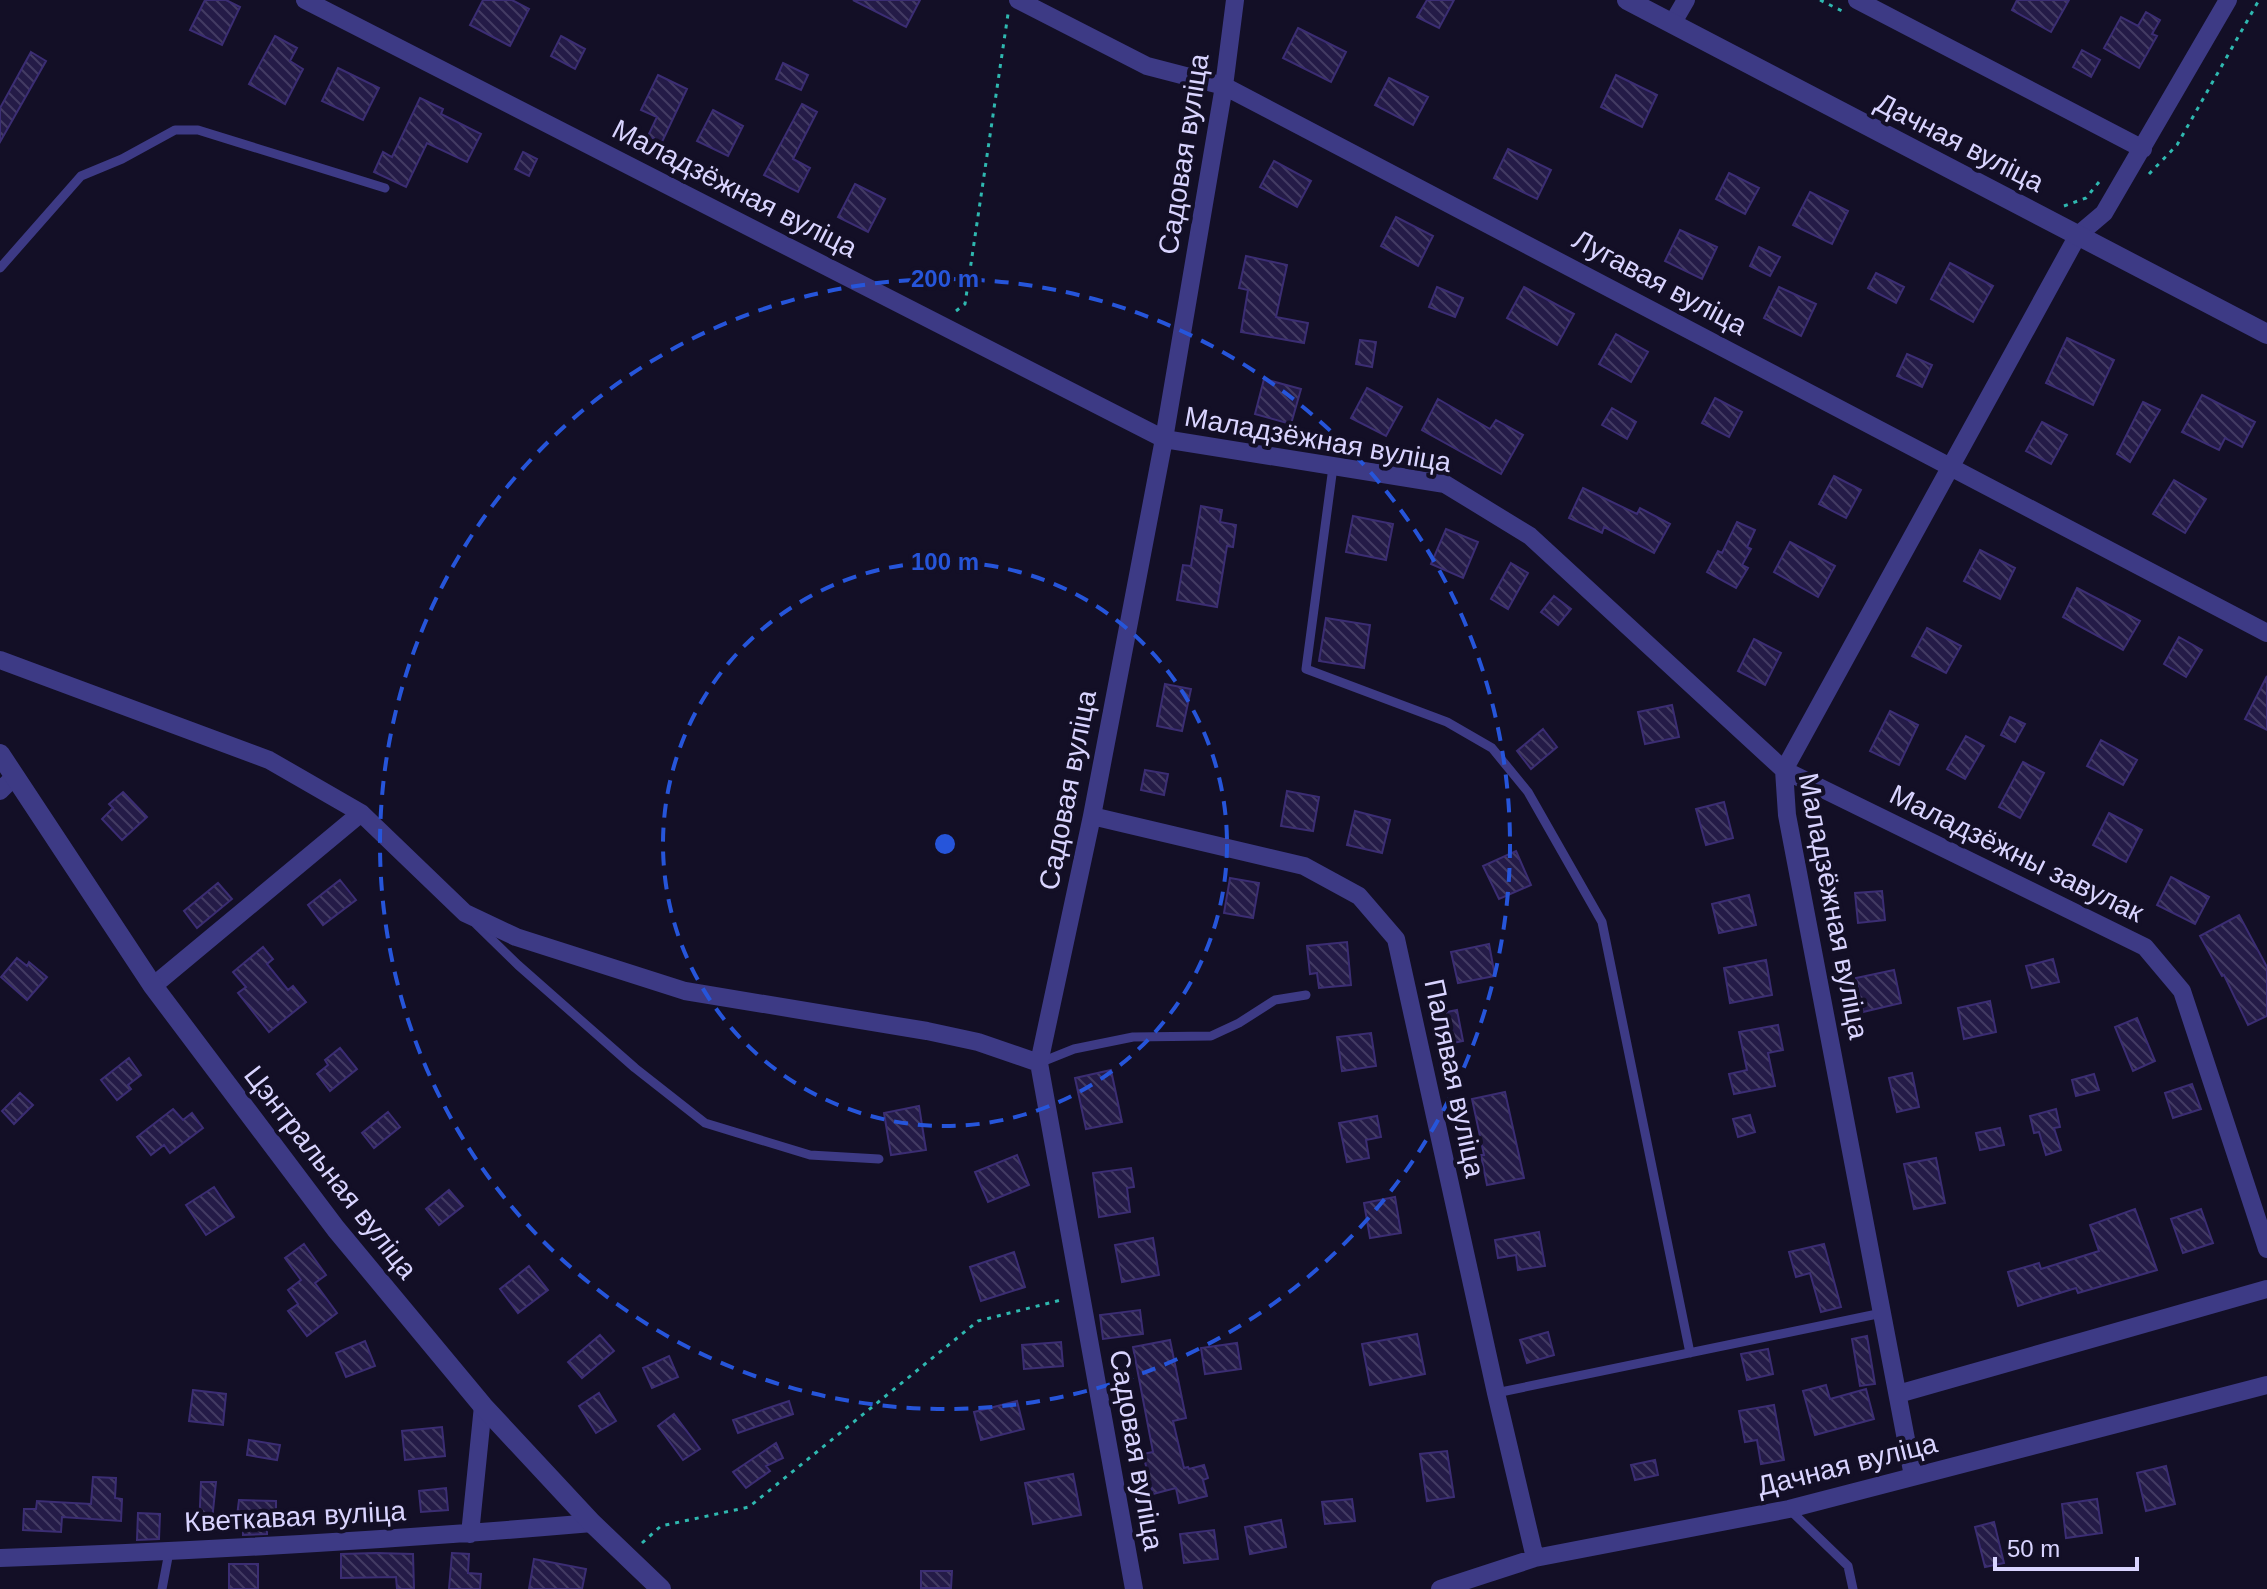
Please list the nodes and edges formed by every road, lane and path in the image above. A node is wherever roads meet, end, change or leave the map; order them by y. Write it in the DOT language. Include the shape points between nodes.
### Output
graph roads {
  1 [pos="305,0"];
  2 [pos="1235,0"];
  3 [pos="1627,0"];
  4 [pos="1686,0"];
  5 [pos="1857,0"];
  6 [pos="2228,0"];
  7 [pos="1013,5"];
  8 [pos="1672,24"];
  9 [pos="1224,86"];
  10 [pos="2143,149"];
  11 [pos="2101,179"];
  12 [pos="385,188"];
  13 [pos="2054,223"];
  14 [pos="2078,235"];
  15 [pos="0,268"];
  16 [pos="952,315"];
  17 [pos="2267,334"];
  18 [pos="1164,439"];
  19 [pos="1951,465"];
  20 [pos="1333,467"];
  21 [pos="2267,633"];
  22 [pos="0,660"];
  23 [pos="0,754"];
  24 [pos="1784,770"];
  25 [pos="7,785"];
  26 [pos="361,813"];
  27 [pos="1092,816"];
  28 [pos="465,913"];
  29 [pos="153,986"];
  30 [pos="1306,995"];
  31 [pos="1039,1063"];
  32 [pos="879,1159"];
  33 [pos="2267,1249"];
  34 [pos="2267,1289"];
  35 [pos="1081,1295"];
  36 [pos="1882,1313"];
  37 [pos="1690,1353"];
  38 [pos="2267,1385"];
  39 [pos="1496,1393"];
  40 [pos="1898,1394"];
  41 [pos="483,1406"];
  42 [pos="1913,1476"];
  43 [pos="1789,1509"];
  44 [pos="592,1523"];
  45 [pos="470,1534"];
  46 [pos="169,1552"];
  47 [pos="627,1556"];
  48 [pos="0,1558"];
  49 [pos="1535,1558"];
  50 [pos="162,1589"];
  51 [pos="661,1589"];
  52 [pos="1134,1589"];
  53 [pos="1440,1589"];
  54 [pos="1853,1589"];
  1 -- 18 [label="street, Маладзёжная вуліца"];
  2 -- 9 [label="street, Садовая вуліца"];
  3 -- 8 [label="street, Дачная вуліца"];
  4 -- 8 [label="street"];
  5 -- 10 [label="street"];
  6 -- 10 [label="street"];
  7 -- 9 [label="street, Лугавая вуліца" via="1147,66"];
  7 -- 16 [label="path" via="965,304"];
  8 -- 13 [label="street, Дачная вуліца"];
  9 -- 18 [label="street, Садовая вуліца"];
  9 -- 19 [label="street, Лугавая вуліца"];
  10 -- 14 [label="street" via="2104,213"];
  11 -- 13 [label="path" via="2086,198 2063,207"];
  12 -- 15 [label="lane" via="198,130 175,130 81,176"];
  13 -- 14 [label="street, Дачная вуліца"];
  14 -- 17 [label="street, Дачная вуліца"];
  14 -- 19 [label="street"];
  18 -- 20 [label="street, Маладзёжная вуліца"];
  18 -- 27 [label="street, Садовая вуліца"];
  19 -- 21 [label="street, Лугавая вуліца"];
  19 -- 24 [label="street"];
  20 -- 24 [label="street, Маладзёжная вуліца" via="1445,484 1530,536"];
  20 -- 37 [label="lane" via="1306,669 1447,722 1492,748 1528,792 1602,922"];
  22 -- 26 [label="street" via="269,760"];
  23 -- 25 [label="street, Цэнтральная вуліца"];
  24 -- 33 [label="street, Маладзёжны завулак" via="2145,947 2182,991"];
  24 -- 36 [label="street, Маладзёжная вуліца" via="1787,815"];
  25 -- 29 [label="street, Цэнтральная вуліца"];
  26 -- 28 [label="street"];
  26 -- 29 [label="street"];
  27 -- 31 [label="street, Садовая вуліца"];
  27 -- 39 [label="street, Палявая вуліца" via="1304,866 1359,896 1396,939"];
  28 -- 31 [label="street" via="516,937 685,991 978,1042"];
  28 -- 32 [label="lane" via="635,1068 705,1123 810,1155"];
  29 -- 41 [label="street, Цэнтральная вуліца" via="336,1229"];
  30 -- 31 [label="lane" via="1275,1000 1211,1036 1133,1037 1074,1049"];
  31 -- 35 [label="street, Садовая вуліца"];
  34 -- 40 [label="street, Дачная вуліца"];
  35 -- 47 [label="path" via="978,1321 749,1507 661,1526"];
  35 -- 52 [label="street, Садовая вуліца"];
  36 -- 37 [label="lane"];
  36 -- 40 [label="street, Маладзёжная вуліца"];
  37 -- 39 [label="lane"];
  38 -- 42 [label="street, Дачная вуліца"];
  39 -- 49 [label="street, Палявая вуліца"];
  40 -- 42 [label="street, Маладзёжная вуліца"];
  41 -- 44 [label="street, Цэнтральная вуліца"];
  41 -- 45 [label="street"];
  42 -- 43 [label="street, Дачная вуліца"];
  43 -- 49 [label="street, Дачная вуліца"];
  43 -- 54 [label="lane" via="1848,1566"];
  44 -- 45 [label="street, Кветкавая вуліца"];
  44 -- 47 [label="street, Цэнтральная вуліца"];
  45 -- 46 [label="street, Кветкавая вуліца"];
  46 -- 48 [label="street, Кветкавая вуліца"];
  46 -- 50 [label="lane"];
  47 -- 51 [label="street, Цэнтральная вуліца"];
  49 -- 53 [label="street, Дачная вуліца"];
}
